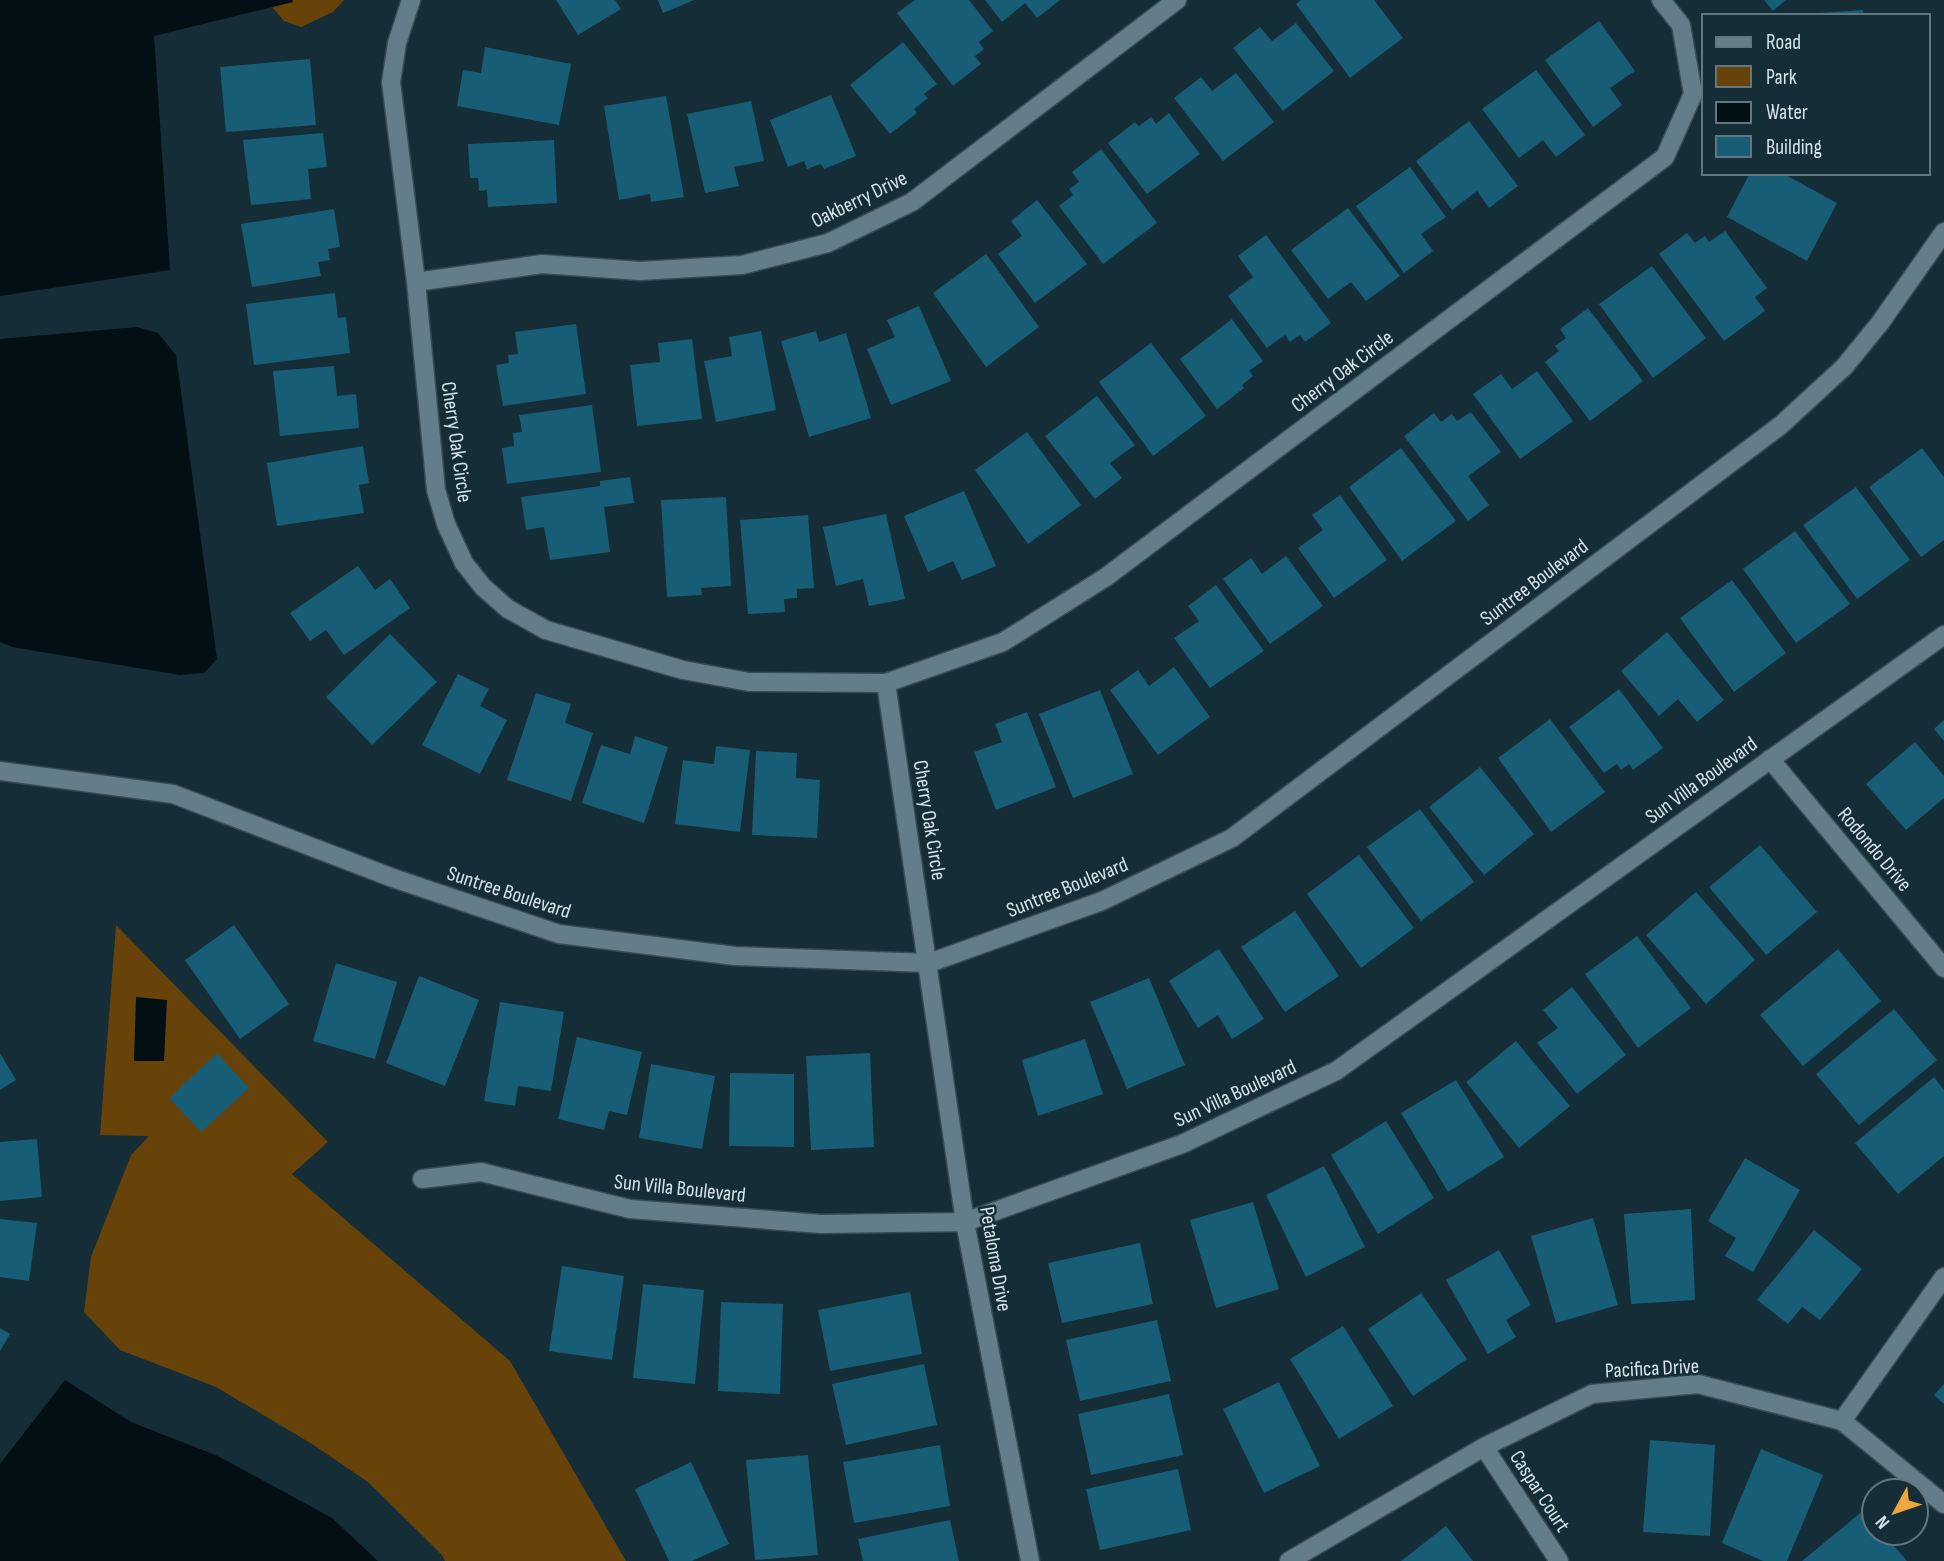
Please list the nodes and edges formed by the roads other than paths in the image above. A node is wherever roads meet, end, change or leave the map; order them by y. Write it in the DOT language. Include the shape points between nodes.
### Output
graph roads {
  1 [pos="411,0"];
  2 [pos="1177,0"];
  3 [pos="1661,0"];
  4 [pos="1944,232"];
  5 [pos="416,282"];
  6 [pos="1944,635"];
  7 [pos="886,683"];
  8 [pos="1770,759"];
  9 [pos="0,771"];
  10 [pos="929,963"];
  11 [pos="1944,968"];
  12 [pos="422,1179"];
  13 [pos="965,1222"];
  14 [pos="1944,1276"];
  15 [pos="1842,1421"];
  16 [pos="1484,1447"];
  17 [pos="1944,1504"];
  18 [pos="1030,1561"];
  19 [pos="1289,1561"];
  20 [pos="1559,1561"];
  1 -- 5 [label="street, Cherry Oak Circle" via="391,82"];
  2 -- 5 [label="street, Oakberry Drive" via="912,202 828,243 742,265 640,271 542,264"];
  3 -- 7 [label="street, Cherry Oak Circle" via="1681,25 1693,94 1665,157 1106,577 1003,642"];
  4 -- 10 [label="street, Suntree Boulevard" via="1844,367 1781,425 1232,838 1102,901"];
  5 -- 7 [label="street, Cherry Oak Circle" via="436,490 464,563 508,609 546,630 682,670 749,682"];
  6 -- 8 [label="street, Sun Villa Boulevard"];
  7 -- 10 [label="street, Cherry Oak Circle"];
  8 -- 11 [label="street, Rodondo Drive"];
  8 -- 13 [label="street, Sun Villa Boulevard" via="1336,1070 1182,1144"];
  9 -- 10 [label="street, Suntree Boulevard" via="173,794 393,878 559,934 735,956"];
  10 -- 13 [label="street, Petaloma Drive"];
  12 -- 13 [label="street, Sun Villa Boulevard" via="481,1172 630,1209 821,1224"];
  13 -- 18 [label="street, Petaloma Drive"];
  14 -- 15 [label="street"];
  15 -- 16 [label="street, Pacifica Drive" via="1698,1384 1592,1394"];
  15 -- 17 [label="street, Pacifica Drive"];
  16 -- 19 [label="street, Pacifica Drive"];
  16 -- 20 [label="street, Caspar Court"];
}
